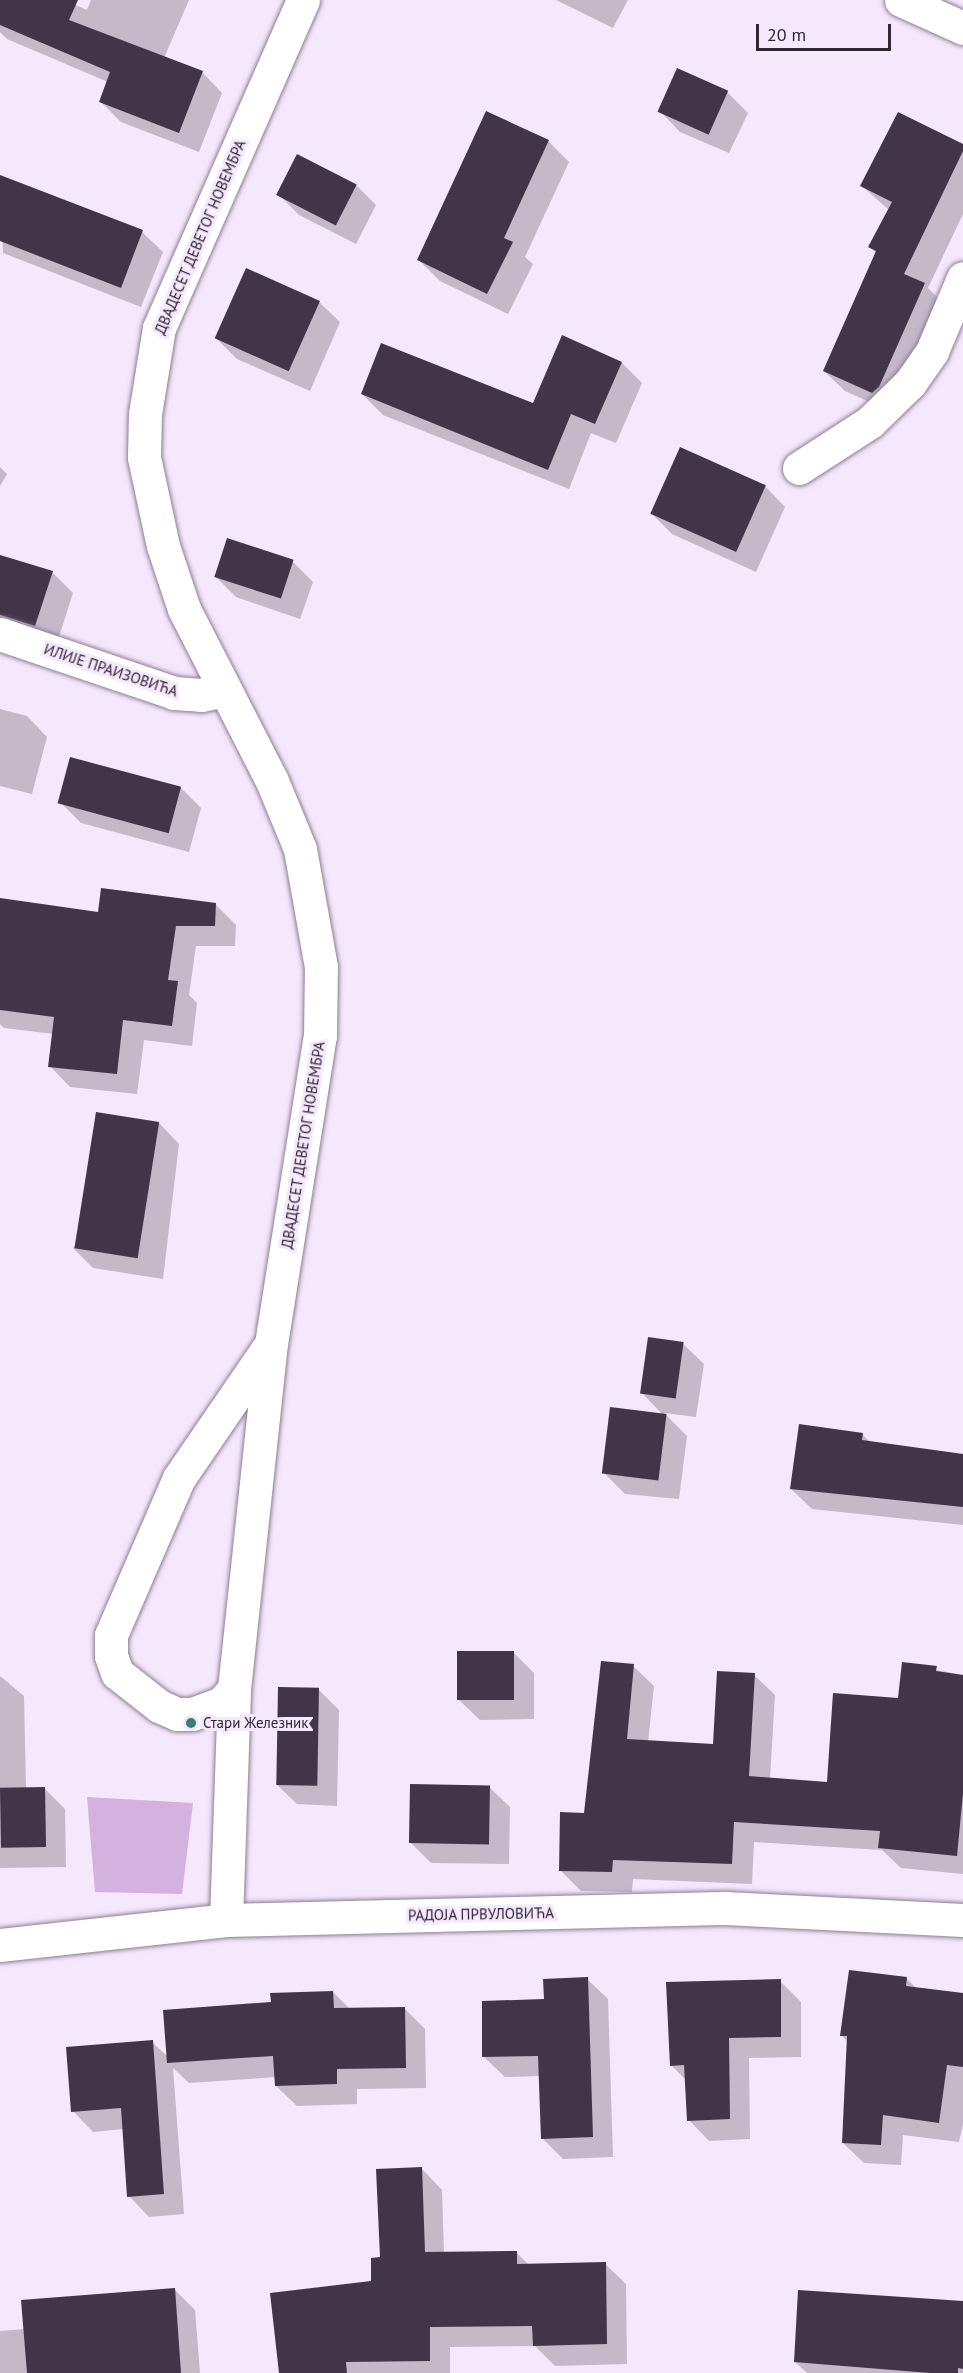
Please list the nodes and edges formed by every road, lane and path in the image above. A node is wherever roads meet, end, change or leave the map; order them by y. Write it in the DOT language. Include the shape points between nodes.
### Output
graph roads {
  1 [pos="303,0"];
  2 [pos="901,0"];
  3 [pos="963,28"];
  4 [pos="963,278"];
  5 [pos="799,468"];
  6 [pos="0,634"];
  7 [pos="224,690"];
  8 [pos="271,1344"];
  9 [pos="234,1689"];
  10 [pos="226,1920"];
  11 [pos="963,1920"];
  12 [pos="0,1945"];
  1 -- 7 [label="street, ДВАДЕСЕТ ДЕВЕТОГ НОВЕМБРА" via="159,328 145,414 144,457 163,546 184,609"];
  2 -- 3 [label="street"];
  4 -- 5 [label="street" via="933,351 910,383 870,422"];
  6 -- 7 [label="street, ИЛИЈЕ ПРАИЗОВИЋА" via="174,693 201,695"];
  7 -- 8 [label="street, ДВАДЕСЕТ ДЕВЕТОГ НОВЕМБРА" via="272,782 300,849 321,967 320,1036"];
  8 -- 9 [label="street, ДВАДЕСЕТ ДЕВЕТОГ НОВЕМБРА"];
  8 -- 9 [label="street" via="179,1478 111,1635 111,1656 117,1673 159,1706 177,1714 192,1714 222,1703"];
  9 -- 10 [label="street, ДВАДЕСЕТ ДЕВЕТОГ НОВЕМБРА"];
  10 -- 11 [label="street, РАДОЈА ПРВУЛОВИЋА" via="725,1908"];
  10 -- 12 [label="street, РАДОЈА ПРВУЛОВИЋА"];
}
